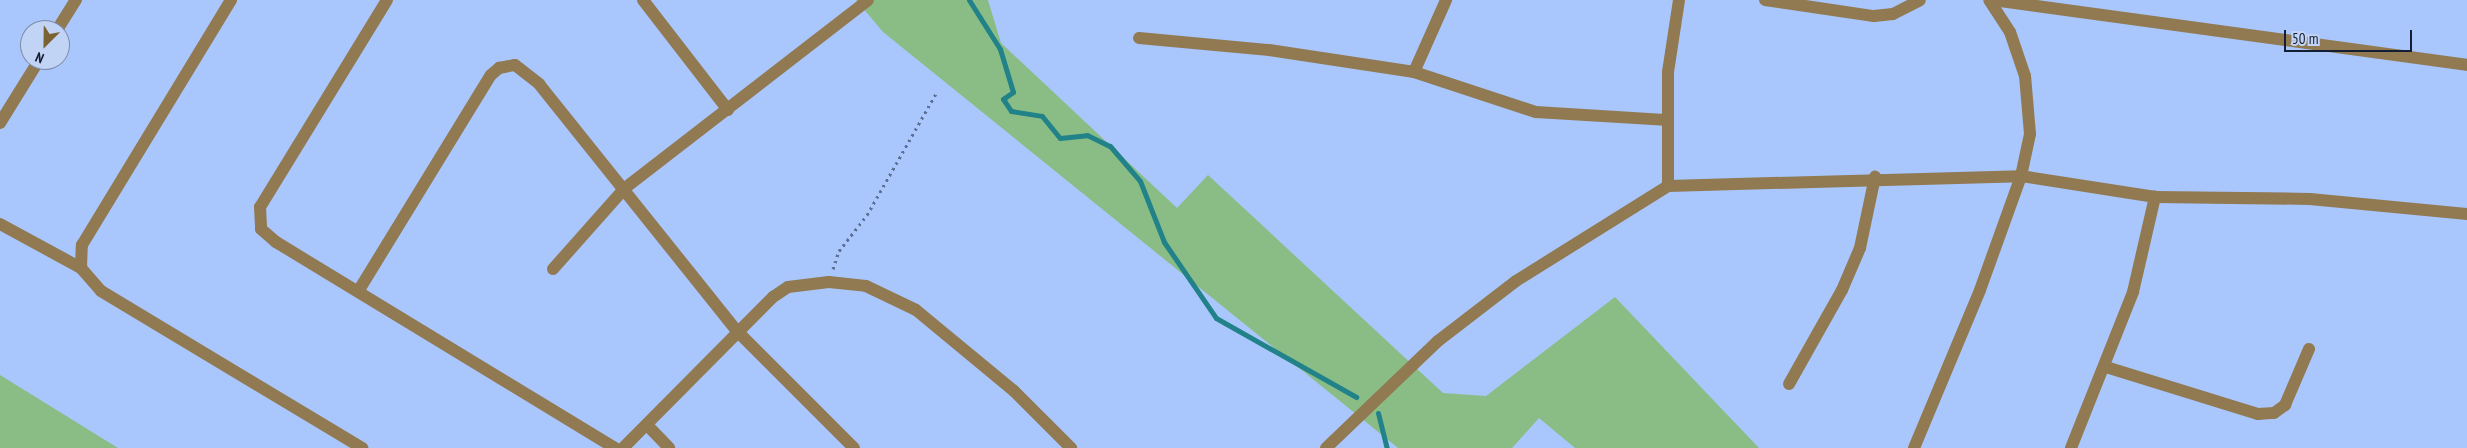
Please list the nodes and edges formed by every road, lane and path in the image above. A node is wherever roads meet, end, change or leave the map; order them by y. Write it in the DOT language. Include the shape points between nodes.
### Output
graph roads {
  1 [pos="76,0"];
  2 [pos="231,0"];
  3 [pos="387,0"];
  4 [pos="642,0"];
  5 [pos="868,0"];
  6 [pos="1446,0"];
  7 [pos="1679,0"];
  8 [pos="1765,0"];
  9 [pos="1920,0"];
  10 [pos="1989,0"];
  11 [pos="1993,0"];
  12 [pos="63,20"];
  13 [pos="1139,38"];
  14 [pos="2467,65"];
  15 [pos="33,70"];
  16 [pos="1414,72"];
  17 [pos="937,92"];
  18 [pos="728,110"];
  19 [pos="1665,120"];
  20 [pos="0,123"];
  21 [pos="2021,176"];
  22 [pos="1875,177"];
  23 [pos="1668,186"];
  24 [pos="625,188"];
  25 [pos="2155,197"];
  26 [pos="2467,214"];
  27 [pos="0,224"];
  28 [pos="81,268"];
  29 [pos="554,269"];
  30 [pos="829,282"];
  31 [pos="360,290"];
  32 [pos="738,332"];
  33 [pos="2309,349"];
  34 [pos="2106,367"];
  35 [pos="1789,384"];
  36 [pos="647,425"];
  37 [pos="362,448"];
  38 [pos="615,448"];
  39 [pos="623,448"];
  40 [pos="670,448"];
  41 [pos="854,448"];
  42 [pos="1071,448"];
  43 [pos="1326,448"];
  44 [pos="1914,448"];
  45 [pos="2071,448"];
  1 -- 12 [label="street"];
  2 -- 28 [label="street" via="82,245"];
  3 -- 31 [label="street" via="260,207 261,228 276,242"];
  4 -- 18 [label="street"];
  5 -- 18 [label="street"];
  6 -- 16 [label="street"];
  7 -- 19 [label="street" via="1670,39"];
  8 -- 9 [label="street" via="1874,16 1893,14"];
  10 -- 21 [label="street" via="2010,32 2025,76 2030,134"];
  11 -- 14 [label="street"];
  13 -- 16 [label="street" via="1269,50"];
  15 -- 20 [label="street"];
  16 -- 19 [label="street" via="1536,112"];
  17 -- 30 [label="path" via="867,215 839,252"];
  18 -- 24 [label="street"];
  19 -- 23 [label="street"];
  21 -- 22 [label="street"];
  21 -- 25 [label="street"];
  21 -- 44 [label="street"];
  22 -- 23 [label="street"];
  22 -- 35 [label="street" via="1860,248"];
  23 -- 43 [label="street" via="1516,281 1438,341"];
  24 -- 29 [label="street"];
  24 -- 31 [label="street" via="534,79 522,67 507,64 491,75"];
  24 -- 32 [label="street"];
  25 -- 26 [label="street" via="2310,199"];
  25 -- 34 [label="street" via="2133,292"];
  27 -- 28 [label="street"];
  28 -- 37 [label="street" via="101,291"];
  30 -- 32 [label="street" via="788,287"];
  30 -- 42 [label="street" via="866,286 916,310 1014,391"];
  31 -- 38 [label="street"];
  32 -- 36 [label="street"];
  32 -- 41 [label="street"];
  33 -- 34 [label="street" via="2284,405 2274,413 2258,414"];
  34 -- 45 [label="street"];
  36 -- 39 [label="street"];
  36 -- 40 [label="street"];
}
